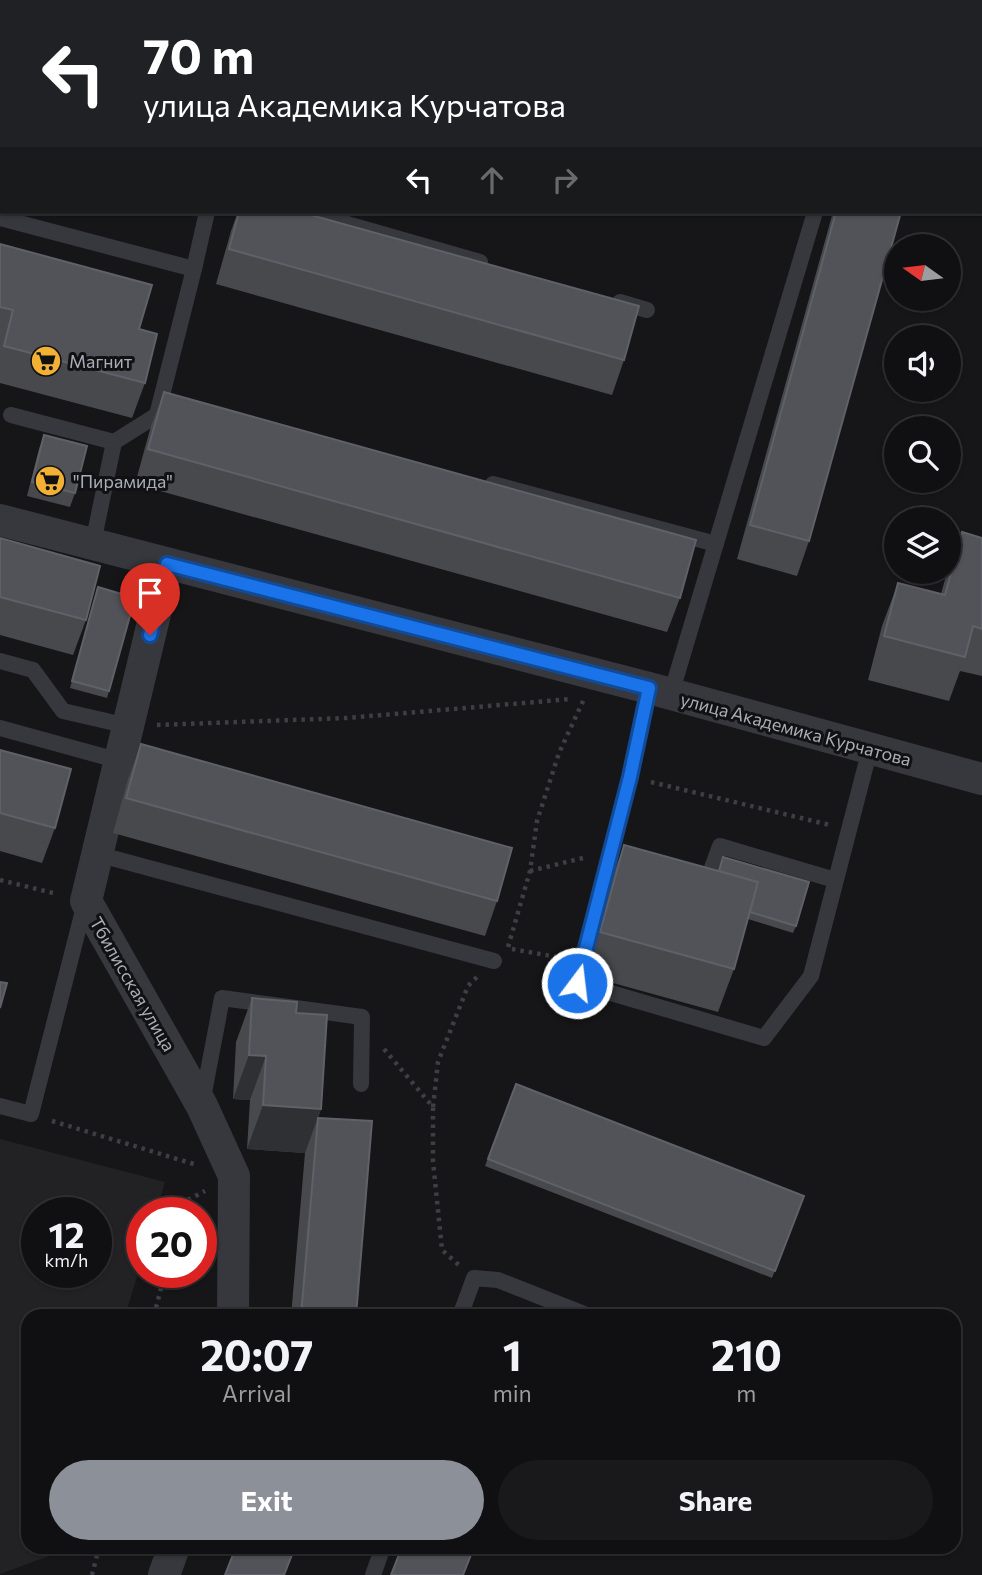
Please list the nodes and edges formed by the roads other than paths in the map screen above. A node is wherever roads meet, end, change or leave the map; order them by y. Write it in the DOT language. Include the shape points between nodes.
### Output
graph roads {
  1 [pos="207,214"];
  2 [pos="311,214"];
  3 [pos="814,214"];
  4 [pos="0,218"];
  5 [pos="502,268"];
  6 [pos="194,269"];
  7 [pos="607,298"];
  8 [pos="647,310"];
  9 [pos="11,415"];
  10 [pos="114,442"];
  11 [pos="473,478"];
  12 [pos="0,520"];
  13 [pos="93,543"];
  14 [pos="716,544"];
  15 [pos="167,564"];
  16 [pos="0,661"];
  17 [pos="660,691"];
  18 [pos="128,726"];
  19 [pos="0,729"];
  20 [pos="870,749"];
  21 [pos="120,761"];
  22 [pos="982,779"];
  23 [pos="97,854"];
  24 [pos="684,870"];
  25 [pos="835,880"];
  26 [pos="86,901"];
  27 [pos="494,961"];
  28 [pos="361,1084"];
  29 [pos="0,1106"];
  30 [pos="202,1106"];
  31 [pos="233,1309"];
  32 [pos="463,1309"];
  33 [pos="571,1309"];
  34 [pos="172,1554"];
  35 [pos="380,1554"];
  36 [pos="164,1575"];
  37 [pos="373,1575"];
  1 -- 6 [label="lane"];
  2 -- 5 [label="lane"];
  3 -- 14 [label="lane"];
  4 -- 6 [label="lane"];
  6 -- 10 [label="lane" via="169,396 157,415"];
  7 -- 8 [label="lane"];
  9 -- 10 [label="lane"];
  10 -- 13 [label="lane"];
  11 -- 14 [label="lane"];
  12 -- 13 [label="street, улица Академика Курчатова"];
  13 -- 15 [label="street, улица Академика Курчатова"];
  14 -- 17 [label="lane"];
  15 -- 17 [label="street, улица Академика Курчатова"];
  15 -- 18 [label="street, Тбилисская улица"];
  16 -- 18 [label="lane" via="33,670 63,711"];
  17 -- 20 [label="street, улица Академика Курчатова"];
  17 -- 25 [label="lane" via="630,777 617,853 577,983 764,1038 811,976"];
  18 -- 21 [label="street, Тбилисская улица"];
  19 -- 21 [label="lane"];
  20 -- 22 [label="street, улица Академика Курчатова"];
  20 -- 25 [label="lane"];
  21 -- 23 [label="street, Тбилисская улица"];
  23 -- 26 [label="street, Тбилисская улица"];
  23 -- 27 [label="lane"];
  24 -- 25 [label="lane" via="709,876 720,846"];
  26 -- 29 [label="lane" via="31,1114"];
  26 -- 30 [label="street, Тбилисская улица"];
  28 -- 30 [label="lane" via="362,1017 222,998"];
  30 -- 31 [label="street, Тбилисская улица" via="234,1176"];
  32 -- 33 [label="lane" via="474,1278 498,1280"];
  34 -- 36 [label="street"];
  35 -- 37 [label="lane"];
}
